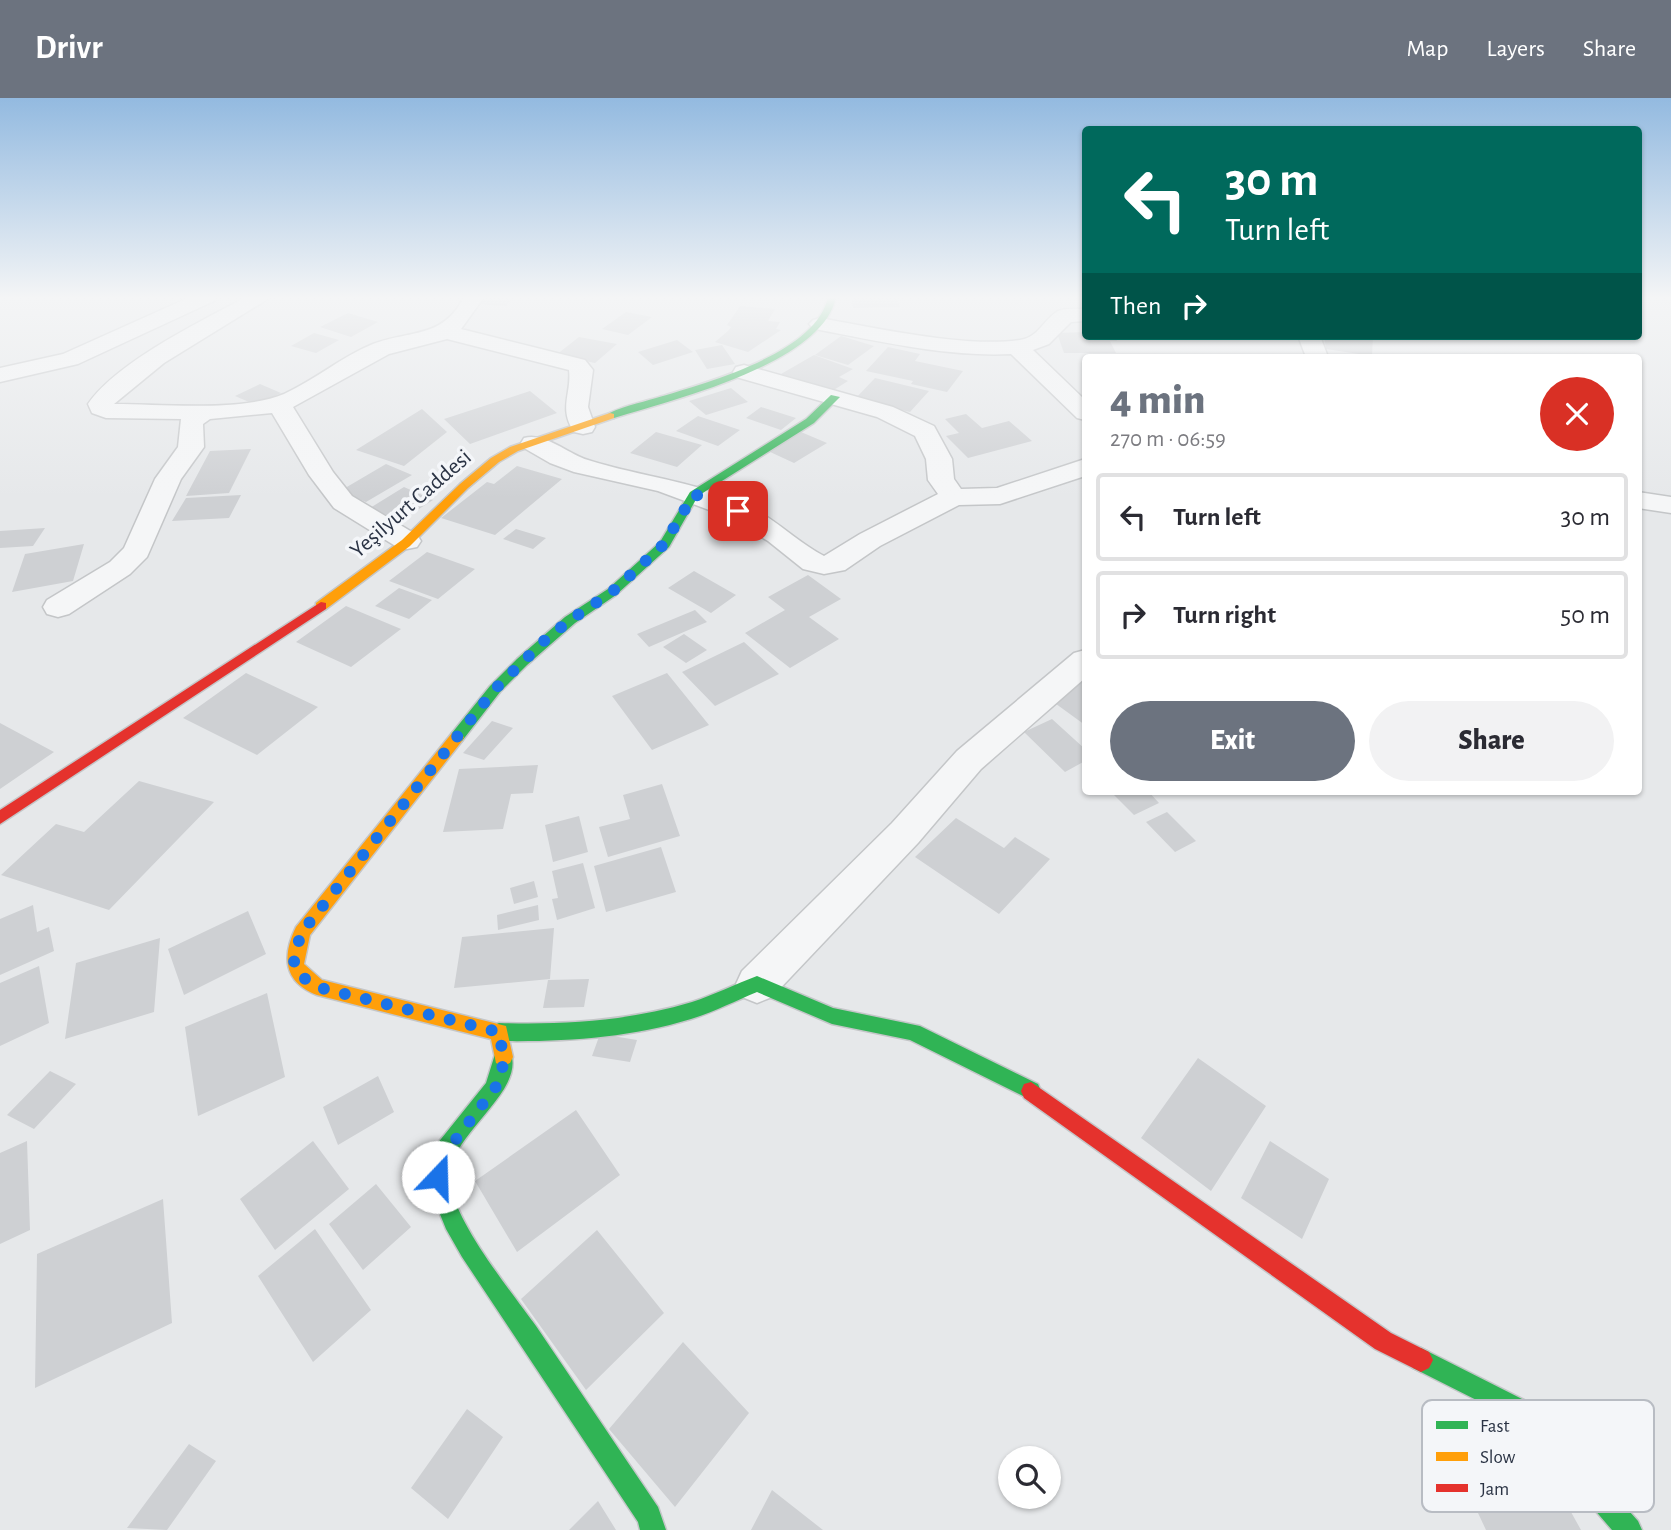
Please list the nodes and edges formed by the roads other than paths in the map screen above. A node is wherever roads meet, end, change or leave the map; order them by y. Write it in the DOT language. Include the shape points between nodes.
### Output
graph roads {
  1 [pos="49,364"];
  2 [pos="147,364"];
  3 [pos="350,364"];
  4 [pos="572,364"];
  5 [pos="760,364"];
  6 [pos="1034,364"];
  7 [pos="744,372"];
  8 [pos="0,375"];
  9 [pos="835,397"];
  10 [pos="279,404"];
  11 [pos="1082,410"];
  12 [pos="210,411"];
  13 [pos="583,427"];
  14 [pos="533,443"];
  15 [pos="1082,468"];
  16 [pos="694,494"];
  17 [pos="954,496"];
  18 [pos="1642,501"];
  19 [pos="1671,505"];
  20 [pos="407,541"];
  21 [pos="58,607"];
  22 [pos="1082,664"];
  23 [pos="0,818"];
  24 [pos="757,984"];
  25 [pos="499,1032"];
  26 [pos="1500,1400"];
  27 [pos="1613,1512"];
  28 [pos="653,1530"];
  29 [pos="1629,1530"];
  1 -- 8 [label="street"];
  2 -- 12 [label="street" via="100,408"];
  3 -- 10 [label="street"];
  4 -- 13 [label="street" via="582,370 576,407"];
  5 -- 7 [label="street, Yeşilyurt Caddesi"];
  6 -- 11 [label="street"];
  7 -- 9 [label="street"];
  7 -- 13 [label="street, Yeşilyurt Caddesi"];
  9 -- 16 [label="street" via="810,421"];
  9 -- 17 [label="street" via="885,412 925,431 939,459 942,480"];
  10 -- 12 [label="street"];
  10 -- 20 [label="street" via="343,502"];
  12 -- 21 [label="street" via="190,425 191,447 168,479 137,551 120,568"];
  13 -- 14 [label="street, Yeşilyurt Caddesi"];
  14 -- 16 [label="street" via="583,467"];
  14 -- 20 [label="street, Yeşilyurt Caddesi" via="476,472"];
  15 -- 17 [label="street" via="1000,496"];
  16 -- 17 [label="street" via="738,511 813,563 824,565 835,564"];
  16 -- 25 [label="street" via="664,544 495,689 302,932 293,958 298,974 317,987"];
  18 -- 19 [label="street"];
  20 -- 23 [label="street, Yeşilyurt Caddesi" via="227,670"];
  22 -- 24 [label="street" via="969,760 905,833"];
  24 -- 25 [label="street" via="691,1011 613,1029"];
  24 -- 26 [label="street" via="832,1016 913,1032 1022,1085 1383,1341"];
  25 -- 28 [label="street" via="504,1061 498,1084 444,1155 438,1177 444,1205 649,1516"];
  27 -- 29 [label="street"];
}
